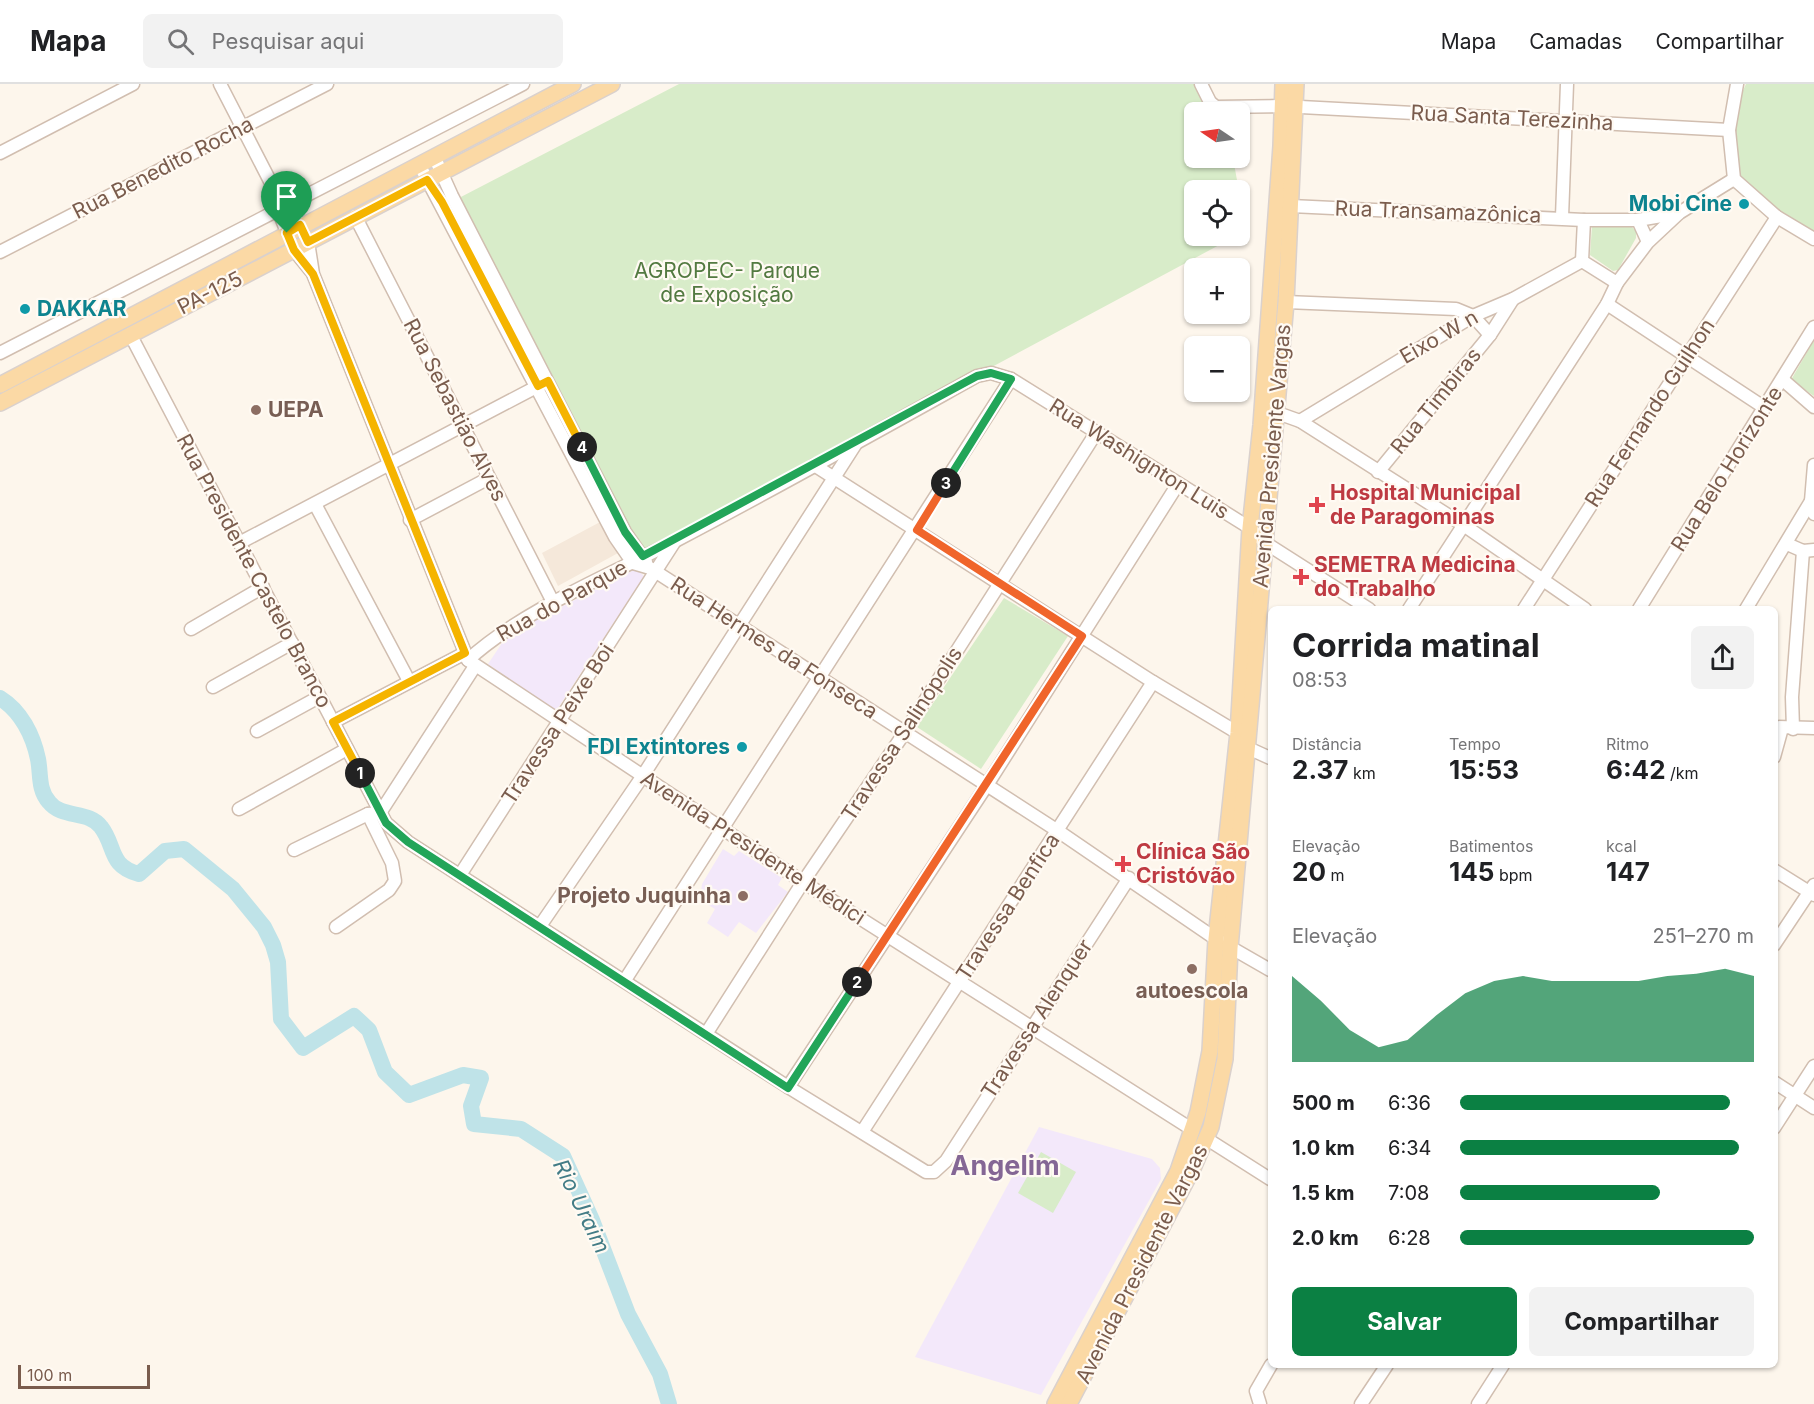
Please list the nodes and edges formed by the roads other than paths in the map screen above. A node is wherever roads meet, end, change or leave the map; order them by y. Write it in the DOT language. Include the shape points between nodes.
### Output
graph roads {
  1 [pos="133,84"];
  2 [pos="220,84"];
  3 [pos="327,84"];
  4 [pos="523,84"];
  5 [pos="574,84"];
  6 [pos="612,84"];
  7 [pos="1201,84"];
  8 [pos="1283,84"];
  9 [pos="1296,84"];
  10 [pos="1568,84"];
  11 [pos="1737,84"];
  12 [pos="596,88"];
  13 [pos="583,99"];
  14 [pos="1288,107"];
  15 [pos="1566,119"];
  16 [pos="241,128"];
  17 [pos="1729,130"];
  18 [pos="0,153"];
  19 [pos="434,156"];
  20 [pos="419,164"];
  21 [pos="442,172"];
  22 [pos="1734,179"];
  23 [pos="427,180"];
  24 [pos="281,206"];
  25 [pos="1291,206"];
  26 [pos="1679,213"];
  27 [pos="355,216"];
  28 [pos="1562,217"];
  29 [pos="1777,217"];
  30 [pos="1584,220"];
  31 [pos="1638,220"];
  32 [pos="294,229"];
  33 [pos="1814,239"];
  34 [pos="1648,242"];
  35 [pos="301,246"];
  36 [pos="0,252"];
  37 [pos="1582,261"];
  38 [pos="1617,283"];
  39 [pos="1513,299"];
  40 [pos="1286,302"];
  41 [pos="1607,304"];
  42 [pos="1473,316"];
  43 [pos="1814,327"];
  44 [pos="130,334"];
  45 [pos="1490,335"];
  46 [pos="0,353"];
  47 [pos="1687,357"];
  48 [pos="25,372"];
  49 [pos="0,375"];
  50 [pos="1011,379"];
  51 [pos="1783,380"];
  52 [pos="543,384"];
  53 [pos="0,385"];
  54 [pos="0,403"];
  55 [pos="1814,407"];
  56 [pos="1765,408"];
  57 [pos="1268,410"];
  58 [pos="1300,421"];
  59 [pos="464,425"];
  60 [pos="1096,433"];
  61 [pos="856,443"];
  62 [pos="389,465"];
  63 [pos="814,465"];
  64 [pos="1814,465"];
  65 [pos="1378,472"];
  66 [pos="489,478"];
  67 [pos="834,478"];
  68 [pos="1178,484"];
  69 [pos="315,504"];
  70 [pos="1812,507"];
  71 [pos="410,520"];
  72 [pos="1465,526"];
  73 [pos="1250,528"];
  74 [pos="917,530"];
  75 [pos="675,541"];
  76 [pos="241,542"];
  77 [pos="1264,542"];
  78 [pos="1787,544"];
  79 [pos="1809,550"];
  80 [pos="638,560"];
  81 [pos="653,571"];
  82 [pos="1543,579"];
  83 [pos="1000,583"];
  84 [pos="263,586"];
  85 [pos="554,604"];
  86 [pos="1364,606"];
  87 [pos="1410,606"];
  88 [pos="1526,606"];
  89 [pos="1582,606"];
  90 [pos="1641,606"];
  91 [pos="1748,606"];
  92 [pos="738,626"];
  93 [pos="191,629"];
  94 [pos="1082,636"];
  95 [pos="291,643"];
  96 [pos="469,659"];
  97 [pos="821,678"];
  98 [pos="409,681"];
  99 [pos="1153,682"];
  100 [pos="213,687"];
  101 [pos="319,697"];
  102 [pos="333,722"];
  103 [pos="559,723"];
  104 [pos="1783,728"];
  105 [pos="1814,728"];
  106 [pos="257,731"];
  107 [pos="905,732"];
  108 [pos="1238,733"];
  109 [pos="1778,744"];
  110 [pos="1248,748"];
  111 [pos="347,749"];
  112 [pos="1268,757"];
  113 [pos="642,777"];
  114 [pos="987,785"];
  115 [pos="238,809"];
  116 [pos="374,814"];
  117 [pos="723,830"];
  118 [pos="1058,831"];
  119 [pos="294,850"];
  120 [pos="1778,872"];
  121 [pos="460,876"];
  122 [pos="1129,878"];
  123 [pos="803,882"];
  124 [pos="1812,891"];
  125 [pos="540,926"];
  126 [pos="336,927"];
  127 [pos="888,934"];
  128 [pos="1216,939"];
  129 [pos="1778,939"];
  130 [pos="1230,948"];
  131 [pos="1268,969"];
  132 [pos="625,980"];
  133 [pos="958,983"];
  134 [pos="1031,1027"];
  135 [pos="706,1034"];
  136 [pos="1814,1066"];
  137 [pos="1778,1084"];
  138 [pos="788,1088"];
  139 [pos="1796,1095"];
  140 [pos="1814,1108"];
  141 [pos="1778,1122"];
  142 [pos="1193,1130"];
  143 [pos="862,1132"];
  144 [pos="1207,1139"];
  145 [pos="946,1161"];
  146 [pos="1268,1178"];
  147 [pos="1269,1368"];
  148 [pos="1385,1368"];
  149 [pos="1501,1368"];
  150 [pos="1055,1404"];
  151 [pos="1069,1404"];
  152 [pos="1260,1404"];
  153 [pos="1361,1404"];
  154 [pos="1478,1404"];
  1 -- 18 [label="street"];
  2 -- 16 [label="street"];
  3 -- 16 [label="street, Rua Benedito Rocha"];
  4 -- 24 [label="street"];
  5 -- 13 [label="street"];
  5 -- 19 [label="main road, PA-125"];
  6 -- 12 [label="main road, PA-125 / PA-125"];
  7 -- 14 [label="street, Rua Santa Terezinha" via="1216,107"];
  8 -- 14 [label="main road, Avenida Presidente Vargas"];
  9 -- 14 [label="main road, Avenida Presidente Vargas"];
  10 -- 15 [label="street"];
  11 -- 17 [label="street"];
  12 -- 13 [label="main road, PA-125 / PA-125"];
  13 -- 21 [label="main road, PA-125 / PA-125"];
  14 -- 15 [label="street, Rua Santa Terezinha"];
  14 -- 25 [label="main road, Avenida Presidente Vargas"];
  14 -- 57 [label="main road, Avenida Presidente Vargas" via="1281,146"];
  15 -- 17 [label="street, Rua Santa Terezinha"];
  15 -- 28 [label="street"];
  16 -- 24 [label="street"];
  16 -- 36 [label="street, Rua Benedito Rocha"];
  17 -- 22 [label="street"];
  19 -- 20 [label="main road, PA-125"];
  19 -- 21 [label="street"];
  20 -- 23 [label="street"];
  20 -- 32 [label="main road, PA-125"];
  21 -- 23 [label="main road, PA-125 / PA-125"];
  21 -- 52 [label="street"];
  22 -- 26 [label="street"];
  22 -- 29 [label="street"];
  23 -- 27 [label="main road, PA-125 / PA-125"];
  23 -- 52 [label="street"];
  24 -- 32 [label="street"];
  24 -- 46 [label="street"];
  25 -- 28 [label="street, Rua Transamazônica"];
  25 -- 40 [label="main road, Avenida Presidente Vargas"];
  26 -- 31 [label="street, Rua Transamazônica"];
  26 -- 34 [label="street"];
  27 -- 35 [label="main road, PA-125 / PA-125"];
  27 -- 59 [label="street, Rua Sebastião Alves"];
  28 -- 30 [label="street, Rua Transamazônica"];
  29 -- 33 [label="street"];
  29 -- 47 [label="street, Rua Fernando Guilhon"];
  30 -- 31 [label="street, Rua Transamazônica"];
  30 -- 37 [label="street"];
  31 -- 34 [label="street"];
  32 -- 35 [label="street"];
  32 -- 48 [label="main road, PA-125"];
  34 -- 38 [label="street"];
  35 -- 44 [label="main road, PA-125 / PA-125"];
  35 -- 62 [label="street"];
  37 -- 38 [label="street"];
  37 -- 39 [label="street, Eixo W n"];
  38 -- 41 [label="street"];
  39 -- 42 [label="street, Eixo W n"];
  39 -- 45 [label="street, Rua Timbiras"];
  40 -- 42 [label="street" via="1456,309"];
  40 -- 57 [label="main road, Avenida Presidente Vargas"];
  41 -- 47 [label="street"];
  41 -- 72 [label="street"];
  42 -- 45 [label="street"];
  42 -- 58 [label="street, Eixo W n"];
  43 -- 51 [label="street, Rua Belo Horizonte"];
  44 -- 54 [label="main road, PA-125 / PA-125"];
  44 -- 76 [label="street, Rua Presidente Castelo Branco"];
  45 -- 65 [label="street, Rua Timbiras"];
  47 -- 56 [label="street"];
  47 -- 82 [label="street, Rua Fernando Guilhon"];
  48 -- 49 [label="main road"];
  48 -- 53 [label="main road, PA-125"];
  50 -- 60 [label="street, Rua Washignton Luis"];
  50 -- 61 [label="street, Rua do Parque" via="991,373 977,376"];
  50 -- 74 [label="street"];
  51 -- 55 [label="street"];
  51 -- 56 [label="street, Rua Belo Horizonte"];
  52 -- 59 [label="street"];
  52 -- 80 [label="street"];
  56 -- 90 [label="street, Rua Belo Horizonte"];
  57 -- 58 [label="street"];
  57 -- 73 [label="main road, Avenida Presidente Vargas"];
  57 -- 77 [label="main road, Avenida Presidente Vargas"];
  58 -- 65 [label="street"];
  59 -- 62 [label="street"];
  59 -- 66 [label="street, Rua Sebastião Alves"];
  60 -- 68 [label="street, Rua Washignton Luis"];
  60 -- 83 [label="street, Travessa Salinópolis"];
  61 -- 63 [label="street, Rua do Parque"];
  61 -- 67 [label="street"];
  62 -- 69 [label="street"];
  62 -- 71 [label="street"];
  63 -- 67 [label="street"];
  63 -- 75 [label="street, Rua do Parque"];
  64 -- 70 [label="street"];
  65 -- 72 [label="street"];
  66 -- 71 [label="street"];
  66 -- 85 [label="street, Rua Sebastião Alves"];
  67 -- 74 [label="street"];
  67 -- 92 [label="street"];
  68 -- 73 [label="street, Rua Washignton Luis"];
  68 -- 94 [label="street"];
  69 -- 76 [label="street"];
  69 -- 98 [label="street"];
  70 -- 78 [label="street"];
  71 -- 96 [label="street"];
  72 -- 82 [label="street"];
  72 -- 87 [label="street"];
  73 -- 77 [label="street, Rua Washignton Luis"];
  73 -- 108 [label="main road, Avenida Presidente Vargas"];
  74 -- 83 [label="street"];
  74 -- 97 [label="street"];
  75 -- 80 [label="street, Rua do Parque"];
  75 -- 81 [label="street, Travessa Peixe Boi"];
  76 -- 84 [label="street, Rua Presidente Castelo Branco"];
  77 -- 86 [label="street, Rua Washignton Luis"];
  77 -- 110 [label="main road, Avenida Presidente Vargas"];
  78 -- 79 [label="street"];
  78 -- 91 [label="street"];
  79 -- 104 [label="street" via="1792,697"];
  80 -- 81 [label="street"];
  80 -- 85 [label="street, Rua do Parque"];
  81 -- 92 [label="street, Rua Hermes da Fonseca"];
  81 -- 103 [label="street, Travessa Peixe Boi"];
  82 -- 88 [label="street, Rua Fernando Guilhon"];
  82 -- 89 [label="street"];
  83 -- 94 [label="street"];
  83 -- 107 [label="street, Travessa Salinópolis"];
  84 -- 93 [label="street"];
  84 -- 95 [label="street, Rua Presidente Castelo Branco"];
  85 -- 96 [label="street, Rua do Parque" via="488,642"];
  92 -- 97 [label="street, Rua Hermes da Fonseca"];
  92 -- 113 [label="street"];
  94 -- 99 [label="street"];
  94 -- 114 [label="street"];
  95 -- 100 [label="street"];
  95 -- 101 [label="street, Rua Presidente Castelo Branco"];
  96 -- 98 [label="street"];
  96 -- 103 [label="street, Avenida Presidente Médici"];
  96 -- 116 [label="street"];
  97 -- 107 [label="street, Rua Hermes da Fonseca"];
  97 -- 117 [label="street"];
  98 -- 102 [label="street"];
  99 -- 108 [label="street"];
  99 -- 118 [label="street, Travessa Benfica"];
  101 -- 102 [label="street, Rua Presidente Castelo Branco"];
  101 -- 106 [label="street"];
  102 -- 111 [label="street, Rua Presidente Castelo Branco"];
  103 -- 113 [label="street, Avenida Presidente Médici"];
  103 -- 121 [label="street, Travessa Peixe Boi"];
  104 -- 105 [label="street"];
  104 -- 109 [label="street"];
  107 -- 114 [label="street, Rua Hermes da Fonseca"];
  107 -- 123 [label="street, Travessa Salinópolis"];
  108 -- 128 [label="main road, Avenida Presidente Vargas"];
  110 -- 112 [label="street"];
  110 -- 130 [label="main road, Avenida Presidente Vargas"];
  111 -- 115 [label="street"];
  111 -- 116 [label="street, Rua Presidente Castelo Branco"];
  113 -- 117 [label="street, Avenida Presidente Médici"];
  113 -- 125 [label="street"];
  114 -- 118 [label="street, Rua Hermes da Fonseca"];
  114 -- 127 [label="street"];
  116 -- 119 [label="street"];
  116 -- 121 [label="street, Rua Presidente Castelo Branco"];
  116 -- 126 [label="street" via="395,881 389,890"];
  117 -- 123 [label="street, Avenida Presidente Médici"];
  117 -- 132 [label="street"];
  118 -- 122 [label="street, Rua Hermes da Fonseca"];
  118 -- 133 [label="street, Travessa Benfica"];
  120 -- 124 [label="street"];
  121 -- 125 [label="street, Rua Presidente Castelo Branco"];
  122 -- 128 [label="street, Rua Hermes da Fonseca"];
  122 -- 134 [label="street, Travessa Alenquer"];
  123 -- 127 [label="street, Avenida Presidente Médici"];
  123 -- 135 [label="street, Travessa Salinópolis"];
  124 -- 129 [label="street"];
  125 -- 132 [label="street, Rua Presidente Castelo Branco"];
  127 -- 133 [label="street, Avenida Presidente Médici"];
  127 -- 138 [label="street"];
  128 -- 130 [label="street, Rua Hermes da Fonseca"];
  128 -- 142 [label="main road, Avenida Presidente Vargas" via="1207,1073"];
  130 -- 131 [label="street, Rua Hermes da Fonseca"];
  130 -- 144 [label="main road, Avenida Presidente Vargas" via="1224,1070"];
  132 -- 135 [label="street, Rua Presidente Castelo Branco"];
  133 -- 134 [label="street, Avenida Presidente Médici"];
  133 -- 143 [label="street, Travessa Benfica"];
  134 -- 142 [label="street, Avenida Presidente Médici"];
  134 -- 145 [label="street, Travessa Alenquer"];
  135 -- 138 [label="street, Rua Presidente Castelo Branco"];
  136 -- 139 [label="street"];
  137 -- 139 [label="street"];
  138 -- 143 [label="street, Rua Presidente Castelo Branco"];
  139 -- 140 [label="street"];
  139 -- 141 [label="street"];
  142 -- 150 [label="main road, Avenida Presidente Vargas" via="1178,1171"];
  143 -- 145 [label="street, Rua Presidente Castelo Branco" via="926,1172 934,1172"];
  144 -- 146 [label="street"];
  144 -- 151 [label="main road, Avenida Presidente Vargas"];
  147 -- 152 [label="street" via="1256,1391"];
  148 -- 153 [label="street"];
  149 -- 154 [label="street"];
}
